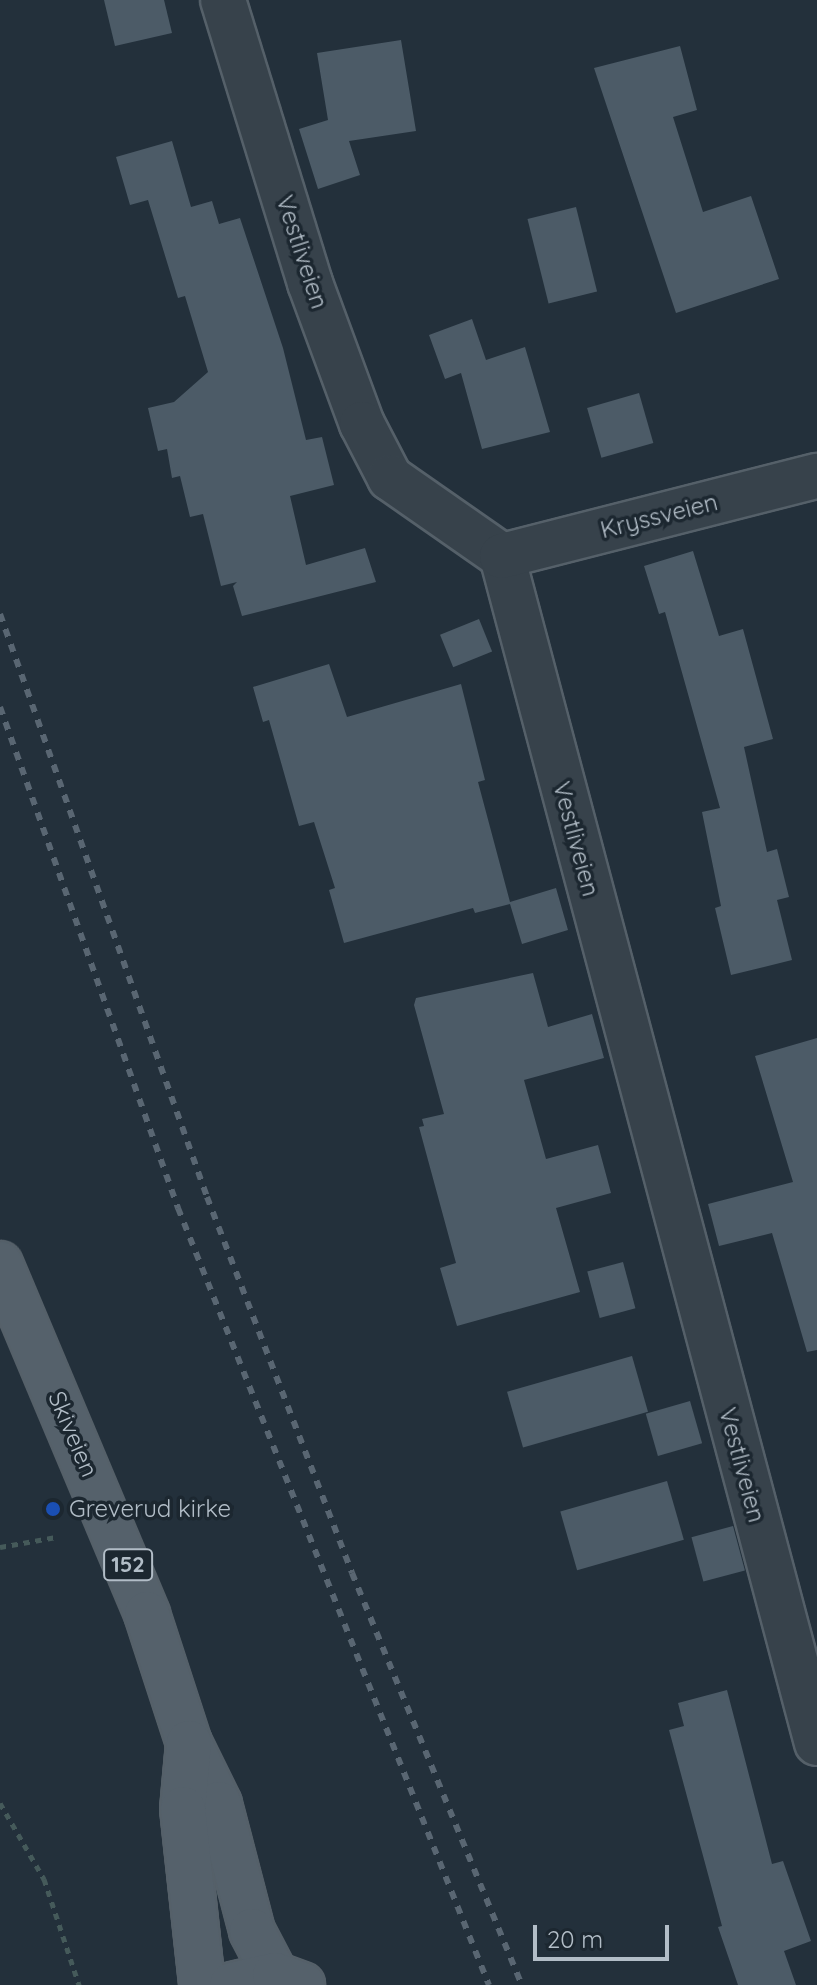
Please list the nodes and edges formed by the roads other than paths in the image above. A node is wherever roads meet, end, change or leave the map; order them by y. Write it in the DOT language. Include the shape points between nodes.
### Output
graph roads {
  1 [pos="223,0"];
  2 [pos="817,476"];
  3 [pos="502,556"];
  4 [pos="0,1264"];
  5 [pos="189,1743"];
  6 [pos="817,1743"];
  7 [pos="289,1980"];
  8 [pos="202,1985"];
  9 [pos="232,1985"];
  1 -- 3 [label="street, Vestliveien" via="310,283 362,424 390,478"];
  2 -- 3 [label="street, Kryssveien"];
  3 -- 6 [label="street, Vestliveien"];
  4 -- 5 [label="main road, Skiveien / 152" via="147,1614"];
  5 -- 7 [label="main road, Skiveien / 152" via="219,1804 236,1884"];
  5 -- 8 [label="main road, Skiveien / 152" via="183,1809"];
  7 -- 9 [label="main road, 152"];
}
